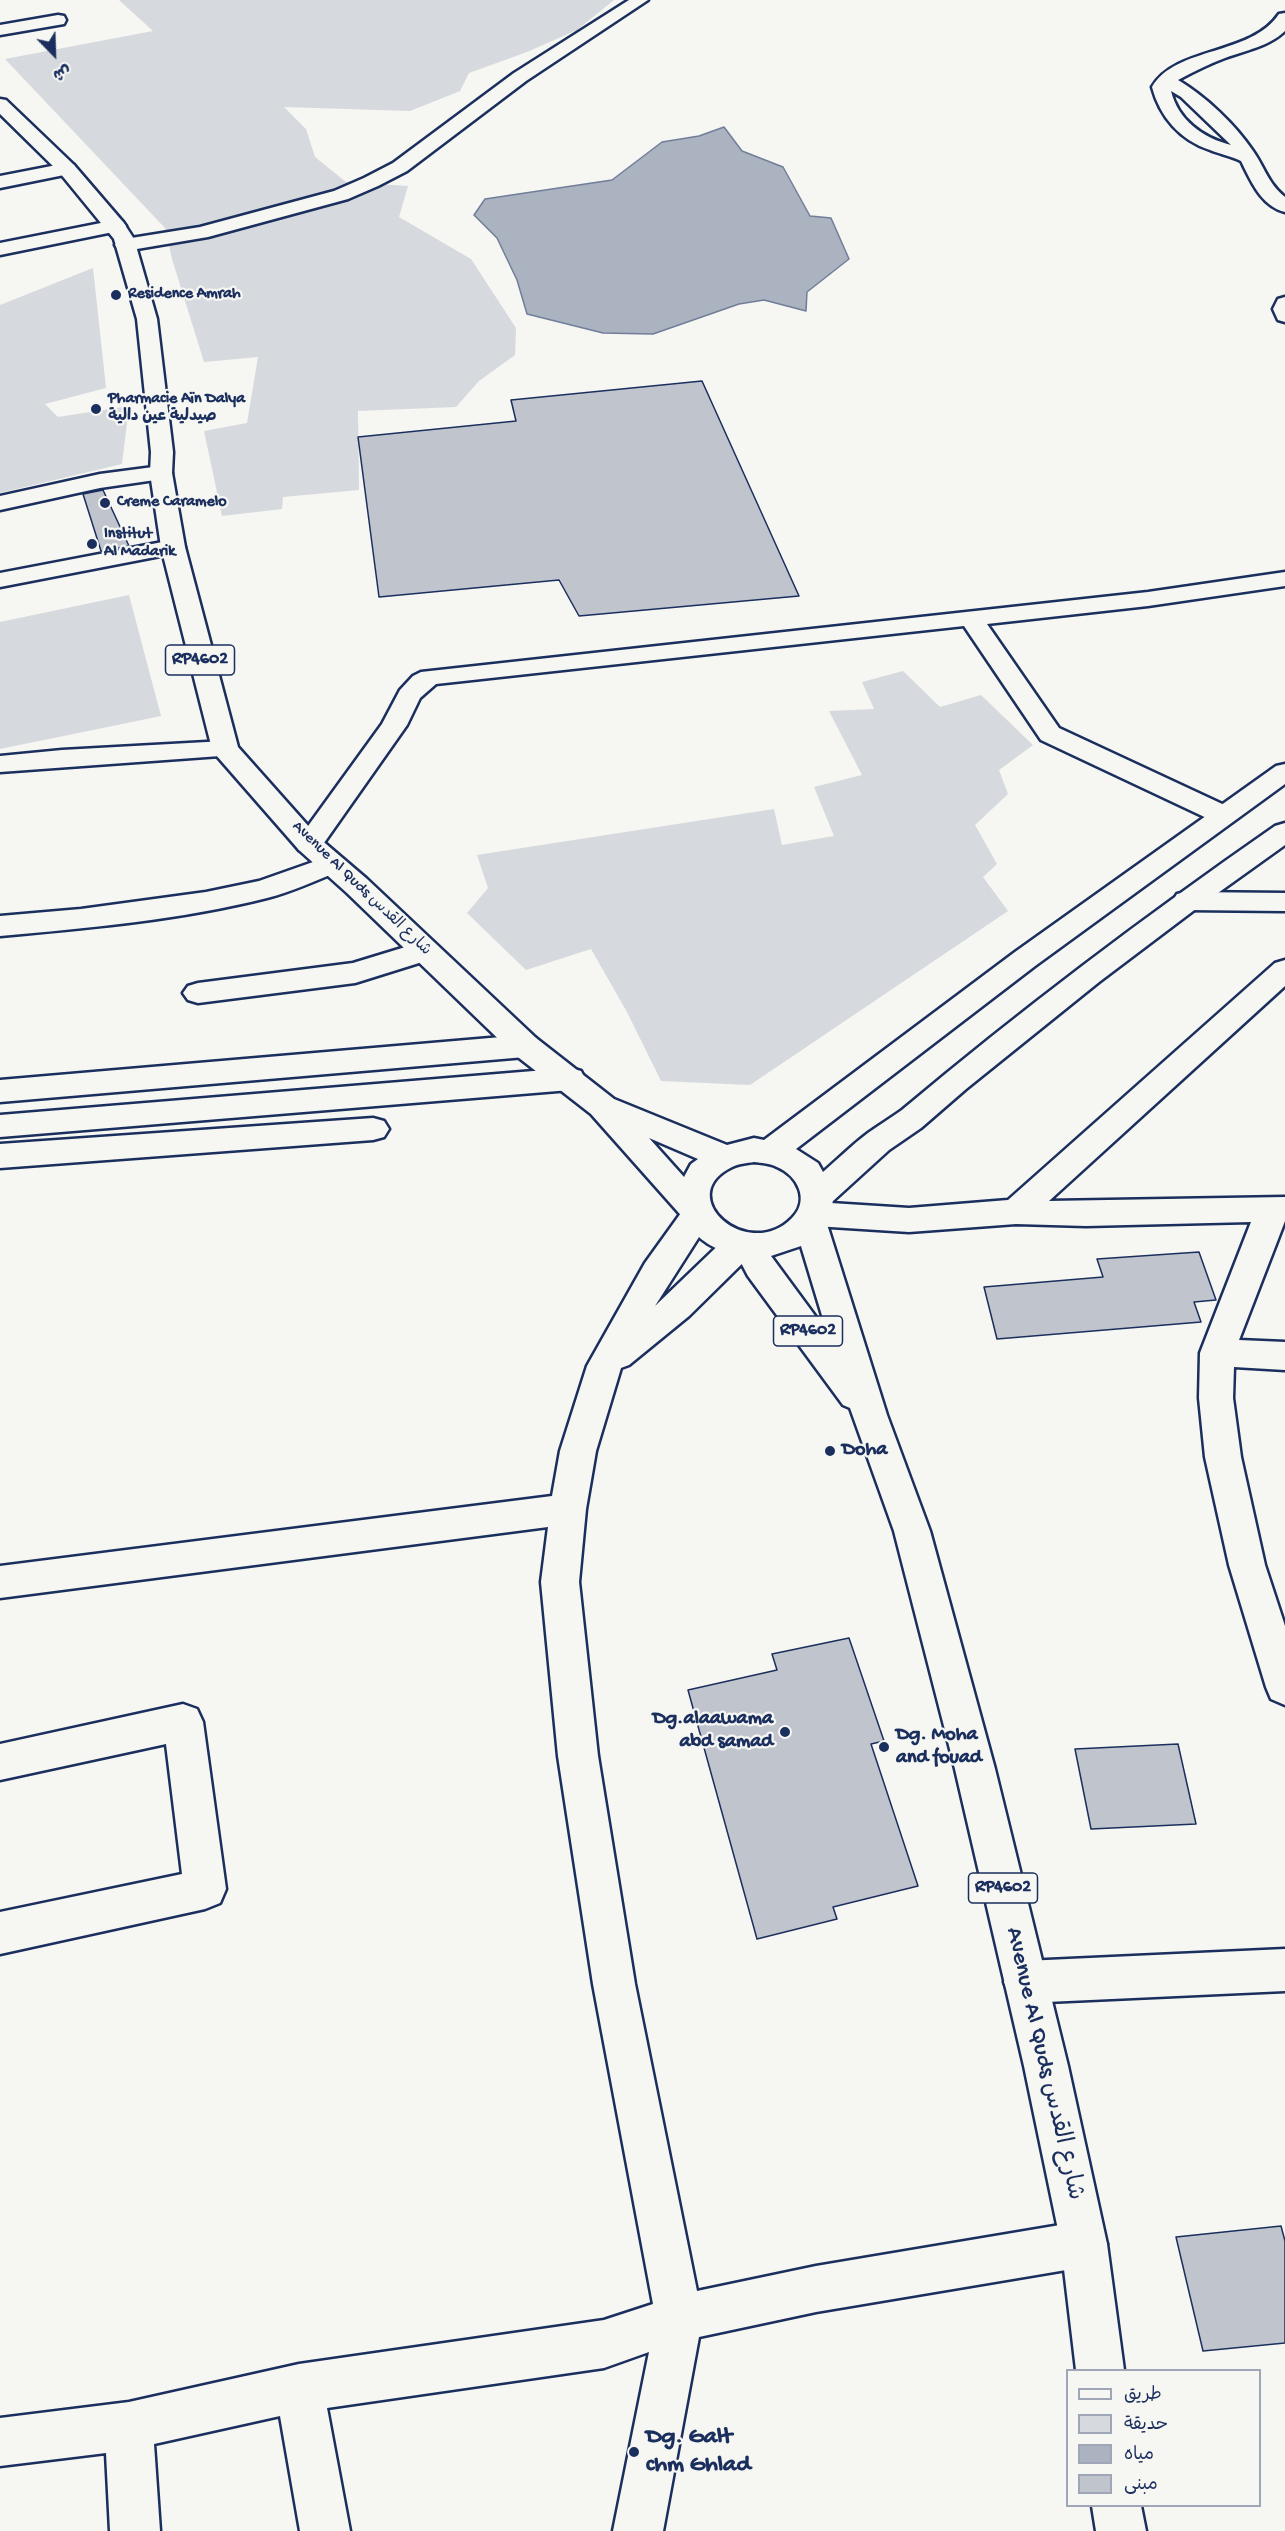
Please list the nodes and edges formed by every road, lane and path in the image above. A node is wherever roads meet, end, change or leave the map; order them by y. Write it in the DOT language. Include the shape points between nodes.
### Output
graph roads {
  1 [pos="640,0"];
  2 [pos="1285,18"];
  3 [pos="58,20"];
  4 [pos="0,30"];
  5 [pos="1165,80"];
  6 [pos="0,104"];
  7 [pos="1248,158"];
  8 [pos="67,169"];
  9 [pos="0,182"];
  10 [pos="1281,200"];
  11 [pos="121,236"];
  12 [pos="0,249"];
  13 [pos="1285,303"];
  14 [pos="1285,316"];
  15 [pos="161,473"];
  16 [pos="0,503"];
  17 [pos="173,547"];
  18 [pos="1285,579"];
  19 [pos="0,580"];
  20 [pos="971,618"];
  21 [pos="225,749"];
  22 [pos="0,764"];
  23 [pos="1285,772"];
  24 [pos="1223,815"];
  25 [pos="1284,833"];
  26 [pos="309,844"];
  27 [pos="330,864"];
  28 [pos="1187,901"];
  29 [pos="1285,902"];
  30 [pos="0,926"];
  31 [pos="425,951"];
  32 [pos="1285,970"];
  33 [pos="198,993"];
  34 [pos="525,1046"];
  35 [pos="570,1079"];
  36 [pos="0,1091"];
  37 [pos="602,1106"];
  38 [pos="0,1126"];
  39 [pos="374,1129"];
  40 [pos="770,1152"];
  41 [pos="0,1156"];
  42 [pos="723,1156"];
  43 [pos="1279,1209"];
  44 [pos="814,1210"];
  45 [pos="1016,1212"];
  46 [pos="696,1213"];
  47 [pos="745,1244"];
  48 [pos="1217,1353"];
  49 [pos="1285,1356"];
  50 [pos="604,1366"];
  51 [pos="870,1415"];
  52 [pos="568,1509"];
  53 [pos="0,1582"];
  54 [pos="1285,1687"];
  55 [pos="0,1762"];
  56 [pos="0,1934"];
  57 [pos="1285,1970"];
  58 [pos="1025,1982"];
  59 [pos="1084,2244"];
  60 [pos="679,2318"];
  61 [pos="1100,2369"];
  62 [pos="299,2388"];
  63 [pos="129,2426"];
  64 [pos="0,2442"];
  65 [pos="1118,2507"];
  66 [pos="135,2531"];
  67 [pos="325,2531"];
  68 [pos="638,2531"];
  69 [pos="1121,2531"];
  1 -- 11 [label="street" via="520,77 400,167 371,182 322,200 201,233"];
  2 -- 5 [label="street" via="1270,35 1212,56"];
  3 -- 4 [label="street"];
  5 -- 7 [label="street" via="1203,107 1238,142"];
  5 -- 7 [label="street" via="1161,87 1167,107 1184,128 1202,141"];
  6 -- 8 [label="street, Avenue Al Quds شارع القدس / RP4602"];
  7 -- 10 [label="street" via="1264,189"];
  8 -- 9 [label="street"];
  8 -- 11 [label="street, Avenue Al Quds شارع القدس / RP4602"];
  11 -- 12 [label="street"];
  11 -- 15 [label="street, Avenue Al Quds شارع القدس / RP4602" via="147,319"];
  13 -- 14 [label="street"];
  15 -- 16 [label="street" via="99,481"];
  15 -- 17 [label="street, Avenue Al Quds شارع القدس / RP4602"];
  17 -- 19 [label="street"];
  17 -- 21 [label="street, Avenue Al Quds شارع القدس / RP4602"];
  18 -- 20 [label="street"];
  20 -- 24 [label="street" via="1050,734"];
  20 -- 26 [label="street" via="430,677 409,696 394,725"];
  21 -- 22 [label="street"];
  21 -- 26 [label="street, Avenue Al Quds شارع القدس / RP4602"];
  23 -- 24 [label="street"];
  24 -- 40 [label="street"];
  25 -- 28 [label="street"];
  26 -- 27 [label="street, Avenue Al Quds شارع القدس / RP4602"];
  27 -- 30 [label="street" via="265,889 206,901"];
  27 -- 31 [label="street, Avenue Al Quds شارع القدس / RP4602"];
  28 -- 29 [label="street"];
  28 -- 44 [label="street" via="878,1142"];
  31 -- 33 [label="street" via="355,973"];
  31 -- 34 [label="street, Avenue Al Quds شارع القدس / RP4602"];
  32 -- 45 [label="street"];
  34 -- 35 [label="street, Avenue Al Quds شارع القدس / RP4602"];
  34 -- 36 [label="street"];
  35 -- 37 [label="street, Avenue Al Quds شارع القدس / RP4602"];
  35 -- 38 [label="street"];
  37 -- 42 [label="street, Avenue Al Quds شارع القدس / RP4602"];
  37 -- 46 [label="street, Avenue Al Quds شارع القدس / RP4602"];
  39 -- 41 [label="street"];
  40 -- 42 [label="street, RP4602" via="754,1150"];
  40 -- 44 [label="street, RP4602" via="793,1161 810,1176"];
  42 -- 46 [label="street, RP4602" via="703,1170 693,1190"];
  43 -- 45 [label="street"];
  43 -- 48 [label="street"];
  44 -- 45 [label="street" via="909,1220"];
  44 -- 47 [label="street, RP4602" via="795,1236 772,1244"];
  44 -- 51 [label="street, Avenue Al Quds شارع القدس / RP4602"];
  46 -- 47 [label="street, RP4602" via="715,1234"];
  46 -- 50 [label="street" via="657,1272"];
  47 -- 50 [label="street" via="677,1307"];
  47 -- 51 [label="street, Avenue Al Quds شارع القدس / RP4602"];
  48 -- 49 [label="street"];
  48 -- 54 [label="street" via="1216,1398 1223,1457 1247,1564"];
  50 -- 52 [label="street" via="578,1452"];
  51 -- 58 [label="street, Avenue Al Quds شارع القدس / RP4602" via="925,1575"];
  52 -- 53 [label="street"];
  52 -- 60 [label="street" via="560,1582 578,1756 614,1984"];
  55 -- 56 [label="street" via="183,1722 205,1889"];
  57 -- 58 [label="street"];
  58 -- 59 [label="street, Avenue Al Quds شارع القدس / RP4602"];
  59 -- 60 [label="street" via="816,2289"];
  59 -- 61 [label="street, Avenue Al Quds شارع القدس / RP4602"];
  60 -- 62 [label="street" via="604,2344"];
  60 -- 68 [label="street"];
  62 -- 63 [label="street"];
  62 -- 67 [label="street"];
  63 -- 64 [label="street"];
  63 -- 66 [label="street"];
  65 -- 69 [label="street"];
}
